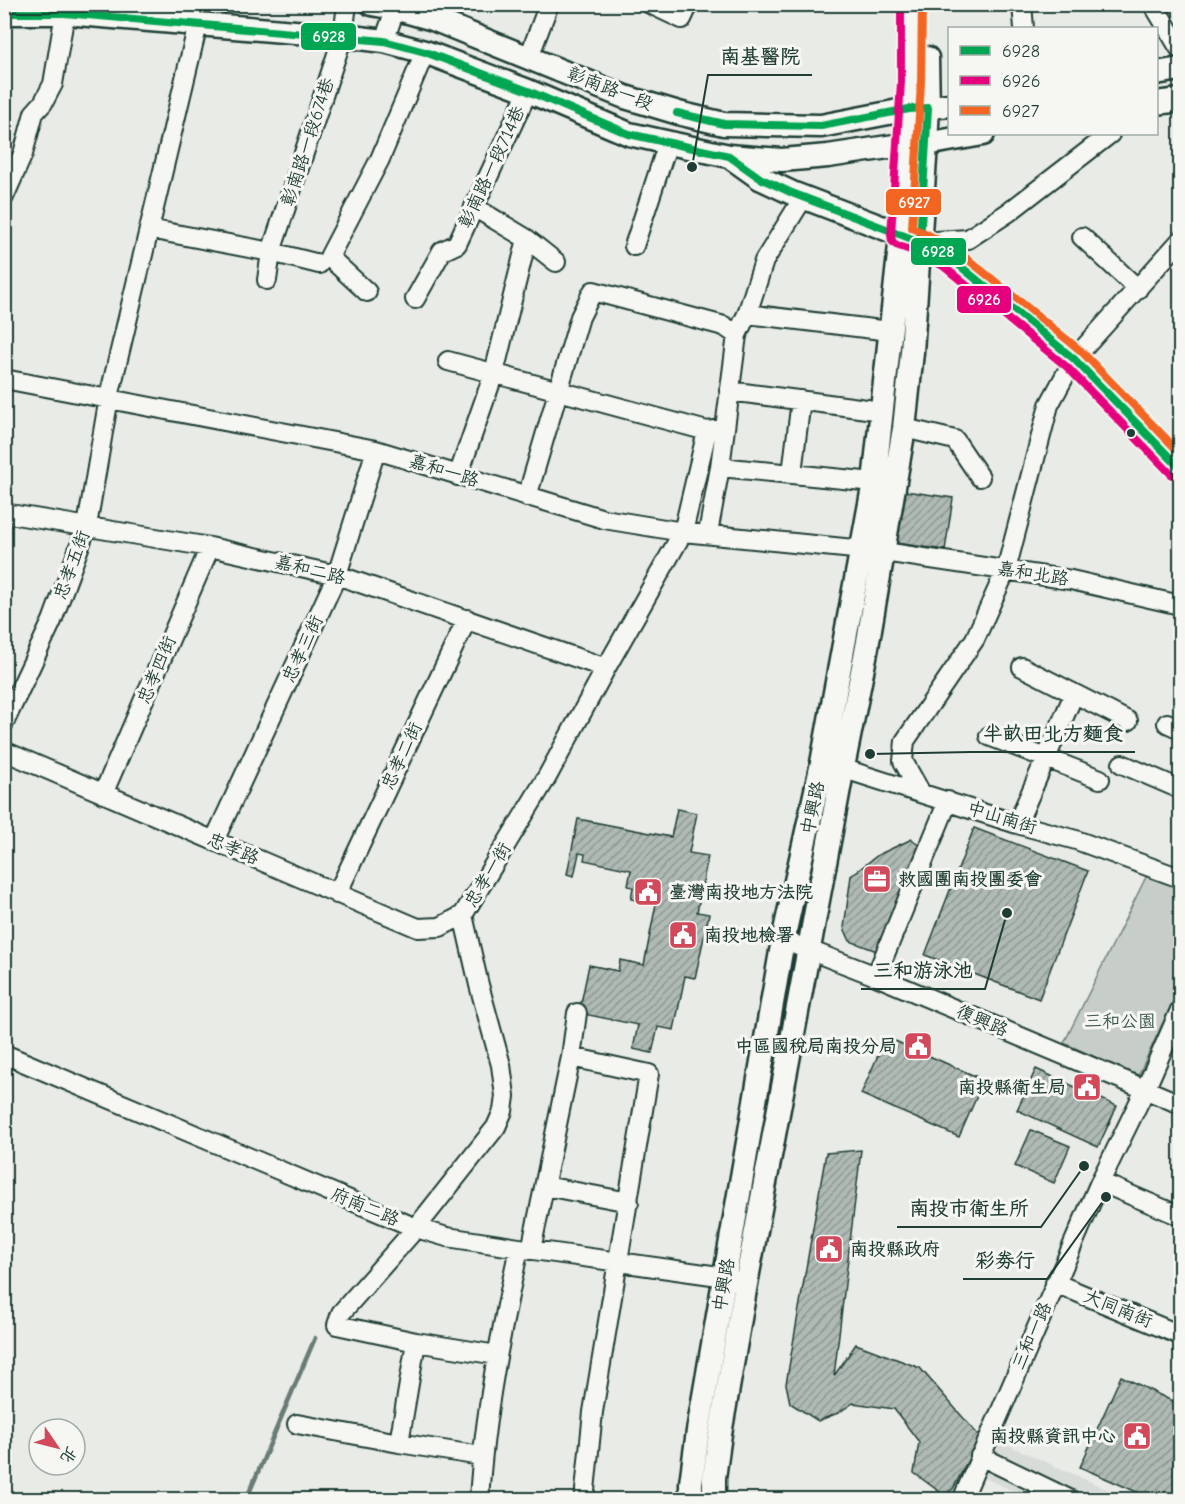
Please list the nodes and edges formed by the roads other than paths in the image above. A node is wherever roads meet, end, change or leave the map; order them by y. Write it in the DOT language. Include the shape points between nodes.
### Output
graph roads {
  1 [pos="347,4"];
  2 [pos="372,4"];
  3 [pos="549,4"];
  4 [pos="650,4"];
  5 [pos="688,4"];
  6 [pos="912,4"];
  7 [pos="928,4"];
  8 [pos="1023,4"];
  9 [pos="1153,4"];
  10 [pos="396,6"];
  11 [pos="64,9"];
  12 [pos="4,13"];
  13 [pos="198,24"];
  14 [pos="1024,27"];
  15 [pos="343,36"];
  16 [pos="384,41"];
  17 [pos="1180,49"];
  18 [pos="425,52"];
  19 [pos="529,57"];
  20 [pos="1180,69"];
  21 [pos="1158,73"];
  22 [pos="528,91"];
  23 [pos="1180,99"];
  24 [pos="1158,103"];
  25 [pos="929,107"];
  26 [pos="976,135"];
  27 [pos="1109,135"];
  28 [pos="668,143"];
  29 [pos="917,144"];
  30 [pos="729,156"];
  31 [pos="4,197"];
  32 [pos="803,198"];
  33 [pos="474,207"];
  34 [pos="149,229"];
  35 [pos="1082,237"];
  36 [pos="527,239"];
  37 [pos="910,239"];
  38 [pos="1180,241"];
  39 [pos="634,246"];
  40 [pos="272,252"];
  41 [pos="556,262"];
  42 [pos="319,264"];
  43 [pos="267,280"];
  44 [pos="1138,289"];
  45 [pos="367,292"];
  46 [pos="415,299"];
  47 [pos="747,314"];
  48 [pos="890,331"];
  49 [pos="737,335"];
  50 [pos="1074,359"];
  51 [pos="448,360"];
  52 [pos="494,373"];
  53 [pos="4,379"];
  54 [pos="559,390"];
  55 [pos="729,391"];
  56 [pos="109,398"];
  57 [pos="801,400"];
  58 [pos="882,411"];
  59 [pos="904,428"];
  60 [pos="715,430"];
  61 [pos="376,450"];
  62 [pos="720,467"];
  63 [pos="1180,468"];
  64 [pos="792,473"];
  65 [pos="458,476"];
  66 [pos="980,477"];
  67 [pos="874,482"];
  68 [pos="527,497"];
  69 [pos="4,513"];
  70 [pos="87,526"];
  71 [pos="683,532"];
  72 [pos="708,533"];
  73 [pos="210,547"];
  74 [pos="873,551"];
  75 [pos="1006,570"];
  76 [pos="337,574"];
  77 [pos="1180,605"];
  78 [pos="466,619"];
  79 [pos="1022,667"];
  80 [pos="606,669"];
  81 [pos="1074,694"];
  82 [pos="1128,722"];
  83 [pos="4,723"];
  84 [pos="989,736"];
  85 [pos="4,751"];
  86 [pos="1044,758"];
  87 [pos="1122,764"];
  88 [pos="832,765"];
  89 [pos="1100,779"];
  90 [pos="1180,789"];
  91 [pos="921,793"];
  92 [pos="103,794"];
  93 [pos="948,801"];
  94 [pos="1017,824"];
  95 [pos="214,841"];
  96 [pos="1180,878"];
  97 [pos="337,894"];
  98 [pos="463,915"];
  99 [pos="783,940"];
  100 [pos="809,949"];
  101 [pos="876,976"];
  102 [pos="1180,1010"];
  103 [pos="577,1012"];
  104 [pos="4,1054"];
  105 [pos="571,1057"];
  106 [pos="1145,1090"];
  107 [pos="1180,1104"];
  108 [pos="1100,1182"];
  109 [pos="544,1186"];
  110 [pos="629,1202"];
  111 [pos="1180,1216"];
  112 [pos="416,1228"];
  113 [pos="525,1249"];
  114 [pos="619,1263"];
  115 [pos="736,1281"];
  116 [pos="1055,1283"];
  117 [pos="1180,1335"];
  118 [pos="416,1342"];
  119 [pos="497,1354"];
  120 [pos="297,1424"];
  121 [pos="709,1433"];
  122 [pos="399,1443"];
  123 [pos="481,1455"];
  124 [pos="980,1456"];
  125 [pos="479,1500"];
  126 [pos="584,1500"];
  127 [pos="691,1500"];
  128 [pos="714,1500"];
  129 [pos="962,1500"];
  130 [pos="1071,1500"];
  1 -- 15 [label="street, 彰南路一段674巷"];
  2 -- 10 [label="main road, 彰南路一段"];
  3 -- 19 [label="street"];
  4 -- 5 [label="street" via="682,19"];
  6 -- 25 [label="main road, 中興路" via="911,82"];
  7 -- 25 [label="main road, 中興路"];
  8 -- 14 [label="street"];
  9 -- 17 [label="street"];
  10 -- 16 [label="street"];
  10 -- 19 [label="main road, 彰南路一段"];
  11 -- 12 [label="main road, 彰南路一段"];
  11 -- 13 [label="main road, 彰南路一段"];
  11 -- 31 [label="street" via="53,84 34,113 23,154"];
  13 -- 15 [label="main road, 彰南路一段"];
  13 -- 34 [label="street, 忠孝五街"];
  15 -- 16 [label="main road, 彰南路一段"];
  15 -- 40 [label="street, 彰南路一段674巷"];
  16 -- 18 [label="main road, 彰南路一段"];
  18 -- 22 [label="main road, 彰南路一段"];
  18 -- 45 [label="street" via="380,159 329,257"];
  19 -- 25 [label="main road, 彰南路一段" via="625,97 724,124 820,126"];
  20 -- 21 [label="main road"];
  22 -- 28 [label="main road, 彰南路一段" via="629,134"];
  22 -- 33 [label="street, 彰南路一段714巷"];
  23 -- 24 [label="main road"];
  25 -- 29 [label="main road, 中興路"];
  26 -- 29 [label="main road, 彰南路一段"];
  27 -- 37 [label="street" via="968,239"];
  28 -- 30 [label="main road, 彰南路一段"];
  28 -- 39 [label="street"];
  29 -- 30 [label="main road, 彰南路一段" via="782,160"];
  29 -- 37 [label="main road, 中興路"];
  30 -- 32 [label="main road, 彰南路一段" via="760,178"];
  32 -- 37 [label="main road, 彰南路一段"];
  32 -- 47 [label="street" via="764,261"];
  33 -- 36 [label="street"];
  33 -- 46 [label="street, 彰南路一段714巷" via="456,244 442,251"];
  34 -- 40 [label="street"];
  34 -- 56 [label="street, 忠孝五街"];
  35 -- 44 [label="street"];
  36 -- 41 [label="street"];
  36 -- 52 [label="street"];
  37 -- 48 [label="main road, 中興路"];
  37 -- 50 [label="main road, 彰南路一段" via="949,257"];
  37 -- 59 [label="main road, 中興路"];
  38 -- 44 [label="street"];
  40 -- 42 [label="street"];
  40 -- 43 [label="street, 彰南路一段674巷"];
  44 -- 50 [label="street"];
  47 -- 48 [label="street"];
  47 -- 49 [label="street"];
  48 -- 58 [label="main road, 中興路"];
  49 -- 54 [label="street" via="724,326 593,291 580,317"];
  49 -- 55 [label="street"];
  50 -- 63 [label="main road, 彰南路一段"];
  50 -- 75 [label="street" via="1049,405"];
  51 -- 52 [label="street"];
  52 -- 54 [label="street"];
  52 -- 65 [label="street"];
  53 -- 56 [label="street, 嘉和一路"];
  54 -- 60 [label="street"];
  54 -- 68 [label="street"];
  55 -- 57 [label="street"];
  55 -- 60 [label="street"];
  56 -- 61 [label="street, 嘉和一路"];
  56 -- 70 [label="street, 忠孝五街"];
  57 -- 58 [label="street"];
  57 -- 64 [label="street"];
  58 -- 67 [label="main road, 中興路"];
  59 -- 66 [label="street" via="955,440"];
  59 -- 74 [label="main road, 中興路"];
  60 -- 62 [label="street"];
  60 -- 71 [label="street, 忠孝一街"];
  61 -- 65 [label="street, 嘉和一路"];
  61 -- 76 [label="street, 忠孝三街"];
  62 -- 64 [label="street"];
  62 -- 72 [label="street"];
  64 -- 67 [label="street"];
  65 -- 68 [label="street, 嘉和一路"];
  67 -- 74 [label="main road, 中興路"];
  68 -- 71 [label="street, 嘉和一路" via="604,519"];
  69 -- 70 [label="street, 嘉和二路"];
  70 -- 73 [label="street, 嘉和二路"];
  70 -- 83 [label="street, 忠孝五街" via="52,621"];
  71 -- 72 [label="street, 嘉和一路"];
  71 -- 80 [label="street, 忠孝一街"];
  72 -- 74 [label="street, 嘉和一路"];
  73 -- 76 [label="street, 嘉和二路"];
  73 -- 92 [label="street, 忠孝四街"];
  74 -- 75 [label="street, 嘉和北路"];
  74 -- 88 [label="main road, 中興路" via="867,647"];
  75 -- 77 [label="street, 嘉和北路" via="1071,580"];
  75 -- 91 [label="street" via="975,639 904,741 903,761"];
  76 -- 78 [label="street, 嘉和二路"];
  76 -- 95 [label="street, 忠孝三街"];
  78 -- 80 [label="street, 嘉和二路"];
  78 -- 97 [label="street, 忠孝二街"];
  79 -- 81 [label="street"];
  80 -- 98 [label="street, 忠孝一街" via="547,777"];
  81 -- 82 [label="street"];
  81 -- 86 [label="street"];
  84 -- 86 [label="street"];
  85 -- 92 [label="street, 忠孝路"];
  86 -- 89 [label="street"];
  86 -- 94 [label="street"];
  87 -- 90 [label="street"];
  88 -- 91 [label="street, 中山南街"];
  88 -- 99 [label="main road, 中興路"];
  88 -- 100 [label="main road, 中興路"];
  91 -- 93 [label="street, 中山南街"];
  92 -- 95 [label="street, 忠孝路"];
  93 -- 94 [label="street, 中山南街"];
  93 -- 101 [label="street"];
  94 -- 96 [label="street, 中山南街" via="1076,840"];
  95 -- 97 [label="street, 忠孝路"];
  97 -- 98 [label="street, 忠孝路" via="418,928 440,927"];
  98 -- 112 [label="street, 忠孝一街" via="501,1065 503,1111 496,1127"];
  99 -- 100 [label="street, 復興路"];
  99 -- 115 [label="main road, 中興路"];
  100 -- 101 [label="street, 復興路"];
  100 -- 115 [label="main road, 中興路"];
  101 -- 106 [label="street, 復興路"];
  102 -- 106 [label="street, 三和一路"];
  103 -- 105 [label="street"];
  104 -- 112 [label="street, 府南二路"];
  105 -- 109 [label="street"];
  105 -- 110 [label="street" via="649,1074"];
  106 -- 107 [label="street, 復興路"];
  106 -- 108 [label="street, 三和一路"];
  108 -- 111 [label="street"];
  108 -- 116 [label="street, 三和一路"];
  109 -- 110 [label="street"];
  109 -- 113 [label="street"];
  110 -- 114 [label="street"];
  112 -- 113 [label="street, 府南二路"];
  112 -- 118 [label="street, 忠孝一街" via="341,1313 337,1325"];
  113 -- 114 [label="street, 府南二路"];
  113 -- 119 [label="street"];
  114 -- 115 [label="street, 府南二路"];
  114 -- 126 [label="street" via="593,1412"];
  115 -- 121 [label="main road, 中興路"];
  116 -- 117 [label="street, 大同南街"];
  116 -- 124 [label="street, 三和一路"];
  118 -- 119 [label="street"];
  118 -- 122 [label="street"];
  119 -- 123 [label="street"];
  120 -- 122 [label="street"];
  121 -- 127 [label="main road, 中興路" via="691,1483"];
  121 -- 128 [label="main road, 中興路"];
  122 -- 123 [label="street"];
  123 -- 125 [label="street"];
  124 -- 129 [label="street, 三和一路"];
  124 -- 130 [label="street"];
}
